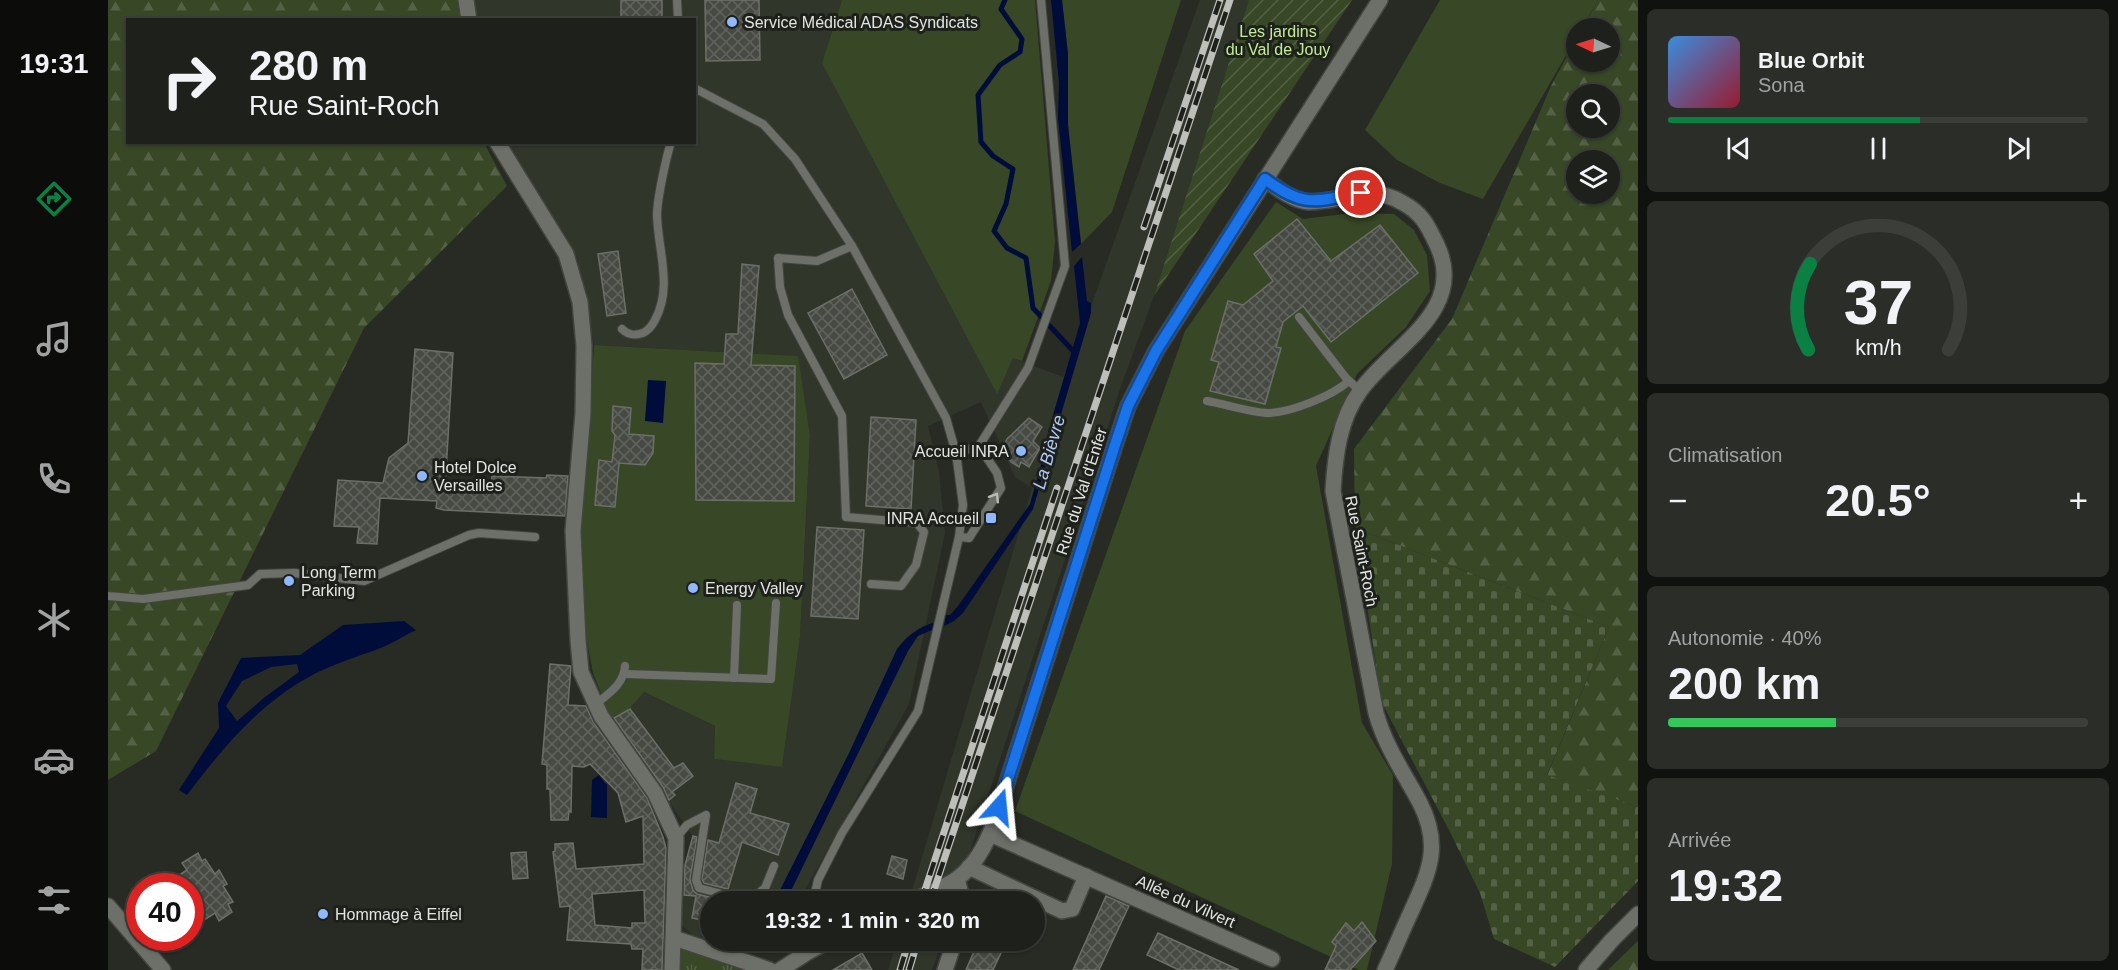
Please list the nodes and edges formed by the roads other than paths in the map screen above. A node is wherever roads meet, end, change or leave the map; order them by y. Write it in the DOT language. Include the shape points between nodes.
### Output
graph roads {
  1 [pos="466,0"];
  2 [pos="677,0"];
  3 [pos="1041,0"];
  4 [pos="1380,0"];
  5 [pos="469,18"];
  6 [pos="678,18"];
  7 [pos="696,89"];
  8 [pos="498,144"];
  9 [pos="671,144"];
  10 [pos="1265,179"];
  11 [pos="852,246"];
  12 [pos="1299,317"];
  13 [pos="622,329"];
  14 [pos="1354,386"];
  15 [pos="1207,401"];
  16 [pos="979,446"];
  17 [pos="956,453"];
  18 [pos="535,537"];
  19 [pos="959,537"];
  20 [pos="871,584"];
  21 [pos="108,596"];
  22 [pos="776,603"];
  23 [pos="737,605"];
  24 [pos="734,678"];
  25 [pos="596,704"];
  26 [pos="990,834"];
  27 [pos="675,838"];
  28 [pos="774,866"];
  29 [pos="969,867"];
  30 [pos="1086,876"];
  31 [pos="957,879"];
  32 [pos="816,891"];
  33 [pos="932,891"];
  34 [pos="960,891"];
  35 [pos="108,906"];
  36 [pos="1638,914"];
  37 [pos="674,938"];
  38 [pos="802,951"];
  39 [pos="951,951"];
  40 [pos="1272,959"];
  41 [pos="163,970"];
  42 [pos="672,970"];
  43 [pos="770,970"];
  44 [pos="780,970"];
  45 [pos="945,970"];
  46 [pos="1385,970"];
  47 [pos="1586,970"];
  1 -- 5 [label="street"];
  2 -- 6 [label="lane"];
  3 -- 16 [label="lane" via="1065,266 1028,368"];
  4 -- 10 [label="street, Rue du Val d'Enfer"];
  7 -- 11 [label="lane" via="763,124 779,139"];
  8 -- 25 [label="street" via="566,254 580,302 583,413 573,531 581,672"];
  9 -- 13 [label="lane" via="657,213 663,306 650,328 642,333 632,335"];
  10 -- 14 [label="street, Rue Saint-Roch" via="1296,199 1309,202 1361,193 1380,194 1403,202 1425,220 1443,258 1444,282 1437,305 1418,332"];
  10 -- 26 [label="street, Rue du Val d'Enfer" via="1156,351 1128,406"];
  11 -- 17 [label="lane" via="946,418"];
  11 -- 20 [label="lane" via="817,261 778,258 780,287 788,315 842,416 846,517 917,523 924,532 916,565 902,585"];
  12 -- 14 [label="lane"];
  14 -- 15 [label="lane" via="1301,405 1267,412"];
  14 -- 46 [label="street, Rue Saint-Roch" via="1335,458 1333,491 1376,713 1383,737 1430,826 1432,848 1429,872"];
  16 -- 17 [label="lane"];
  19 -- 16 [label="lane, one-way" via="969,538 1001,488 997,473"];
  17 -- 19 [label="lane" via="963,505"];
  18 -- 21 [label="lane" via="469,535 364,581 294,573 260,574 248,585 143,599"];
  19 -- 32 [label="lane" via="918,711 842,833"];
  22 -- 24 [label="lane" via="771,679"];
  23 -- 24 [label="lane"];
  24 -- 25 [label="lane" via="625,670 617,686"];
  25 -- 27 [label="street" via="655,793"];
  26 -- 29 [label="street, Rue du Val d'Enfer"];
  26 -- 30 [label="street, Allée du Vilvert"];
  27 -- 28 [label="lane" via="687,825 706,815 696,880 699,888 749,901 765,888"];
  27 -- 37 [label="street"];
  29 -- 30 [label="street" via="1062,911 1072,909"];
  29 -- 31 [label="street, Rue du Val d'Enfer"];
  30 -- 40 [label="street, Allée du Vilvert"];
  31 -- 33 [label="street, Rue du Val d'Enfer"];
  31 -- 34 [label="street"];
  35 -- 41 [label="street"];
  36 -- 47 [label="street"];
  37 -- 42 [label="street"];
  37 -- 43 [label="street"];
  38 -- 44 [label="street"];
  39 -- 45 [label="street"];
}
